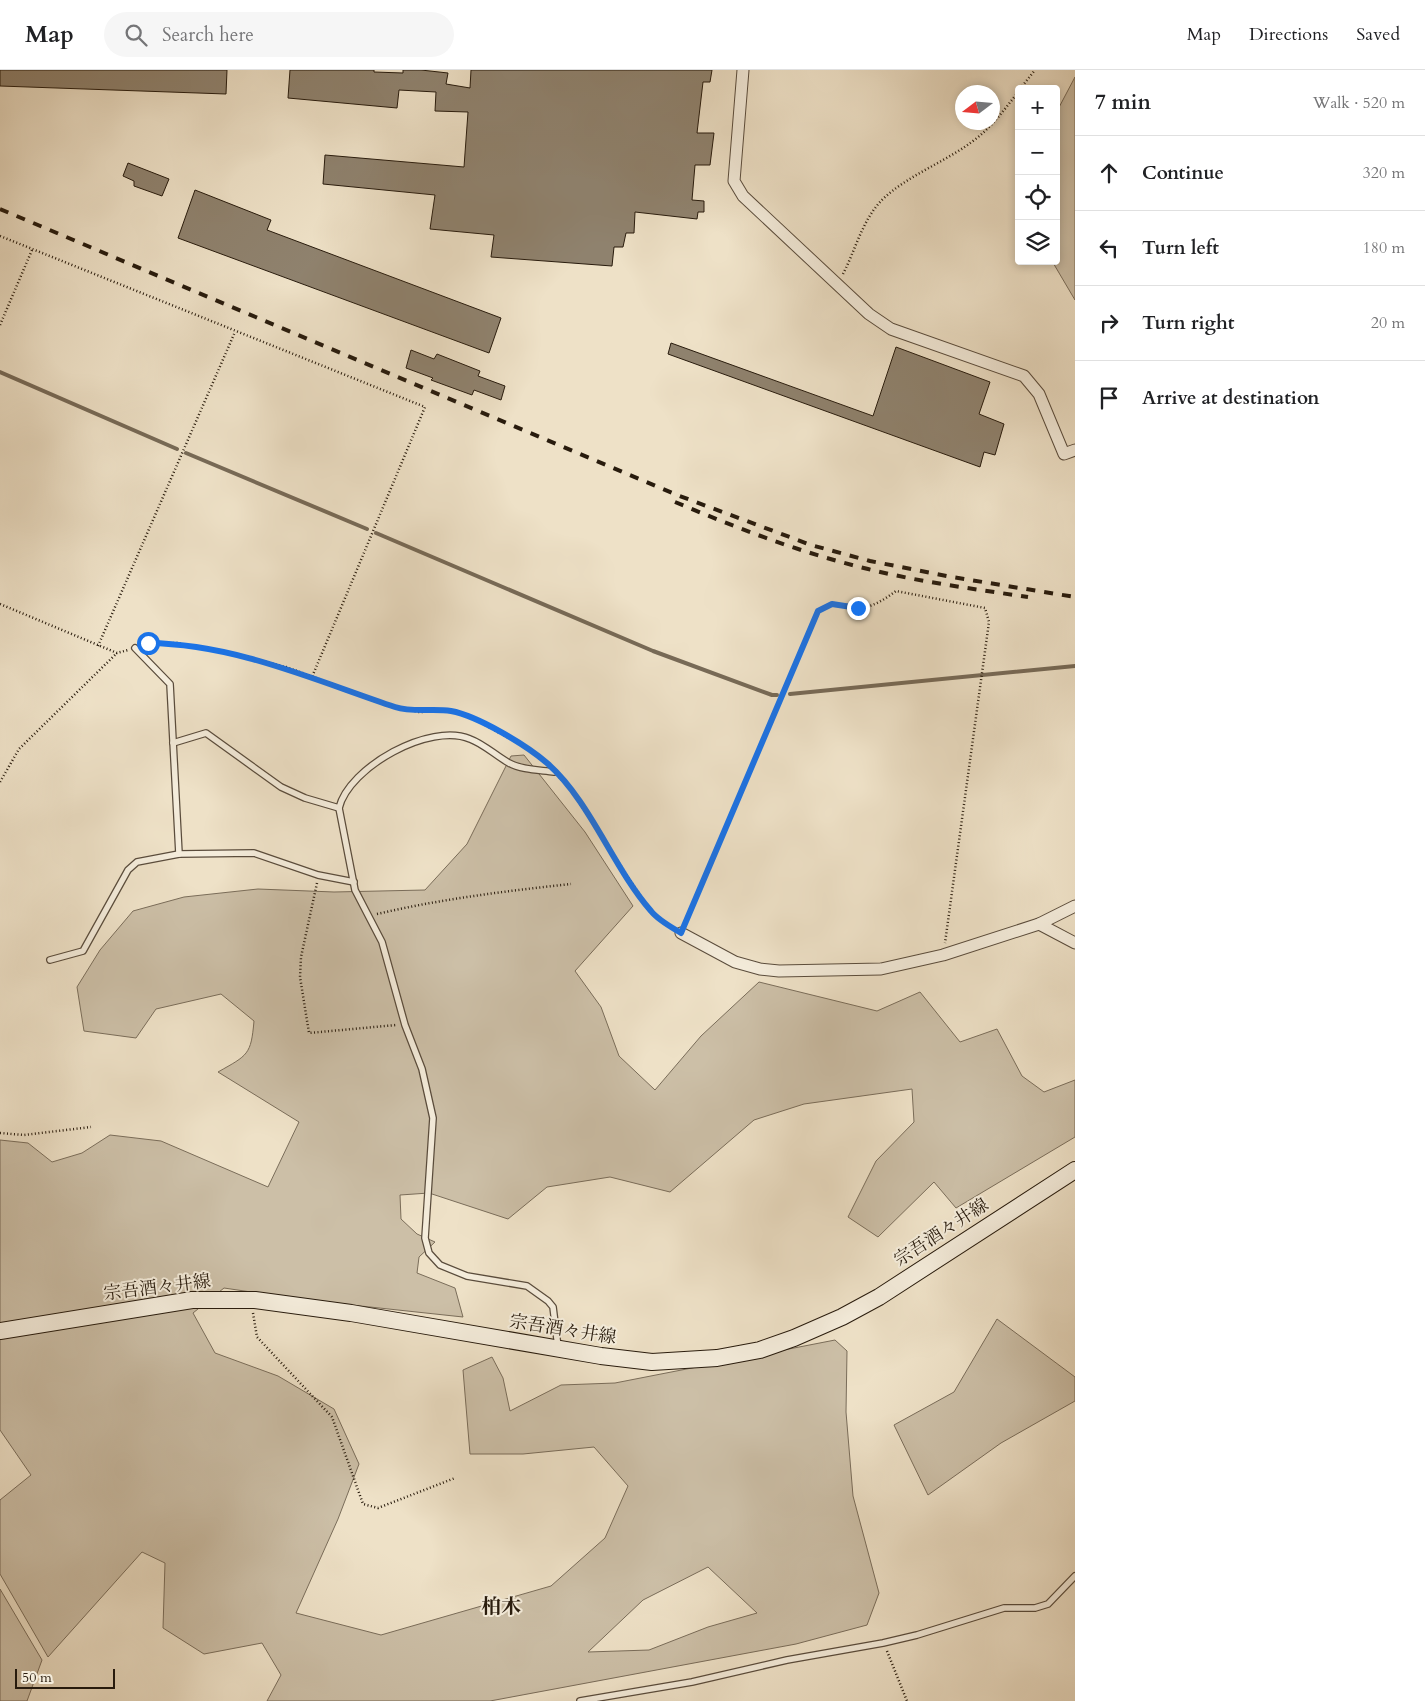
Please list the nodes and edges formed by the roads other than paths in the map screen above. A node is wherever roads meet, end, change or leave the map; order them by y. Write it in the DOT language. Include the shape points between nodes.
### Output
graph roads {
  1 [pos="743,70"];
  2 [pos="1075,450"];
  3 [pos="135,648"];
  4 [pos="173,743"];
  5 [pos="554,772"];
  6 [pos="339,808"];
  7 [pos="179,854"];
  8 [pos="354,882"];
  9 [pos="1075,906"];
  10 [pos="1040,924"];
  11 [pos="681,933"];
  12 [pos="1075,943"];
  13 [pos="50,960"];
  14 [pos="1075,1170"];
  15 [pos="0,1331"];
  16 [pos="558,1349"];
  17 [pos="1075,1576"];
  18 [pos="580,1701"];
  1 -- 2 [label="street" via="734,181 743,196 869,314 891,329 1024,376 1039,394 1064,454"];
  3 -- 4 [label="lane" via="170,684"];
  4 -- 6 [label="lane" via="206,733 281,788"];
  4 -- 7 [label="lane"];
  5 -- 6 [label="lane" via="511,765 470,738 442,734 376,761 341,798"];
  6 -- 8 [label="lane"];
  7 -- 8 [label="lane" via="254,853 318,875"];
  7 -- 13 [label="lane" via="137,862 128,870 83,951"];
  8 -- 16 [label="lane" via="382,942 405,1025 422,1069 433,1118 425,1238 429,1253 440,1266 467,1276 527,1286 548,1301 554,1307"];
  9 -- 10 [label="street"];
  10 -- 11 [label="street" via="943,955 881,969 779,971 735,962"];
  10 -- 12 [label="street"];
  14 -- 16 [label="main road, 宗吾酒々井線" via="879,1297 842,1317 760,1350 682,1362 652,1362"];
  15 -- 16 [label="main road, 宗吾酒々井線" via="192,1300 251,1300 351,1313"];
  17 -- 18 [label="lane" via="1048,1604 1035,1608 1004,1608 883,1643"];
}
